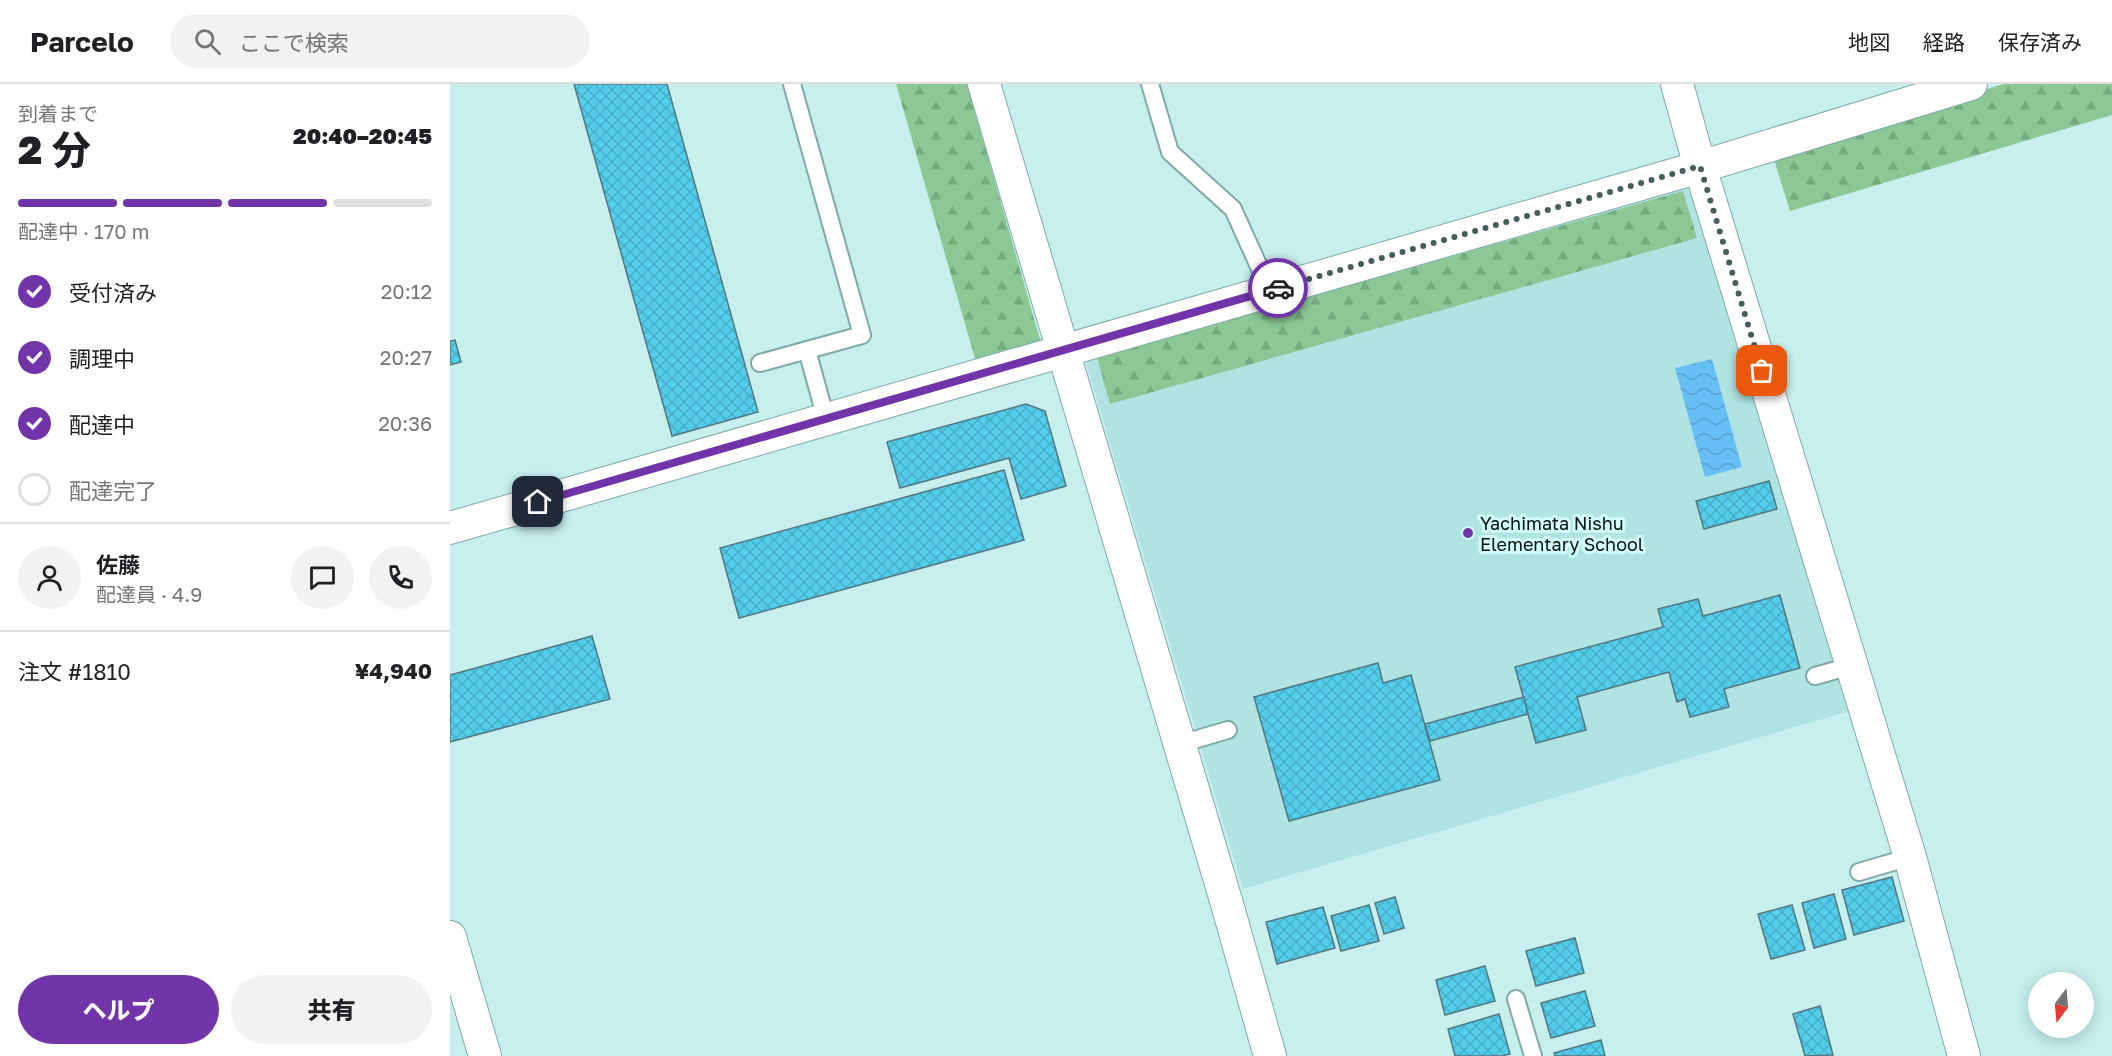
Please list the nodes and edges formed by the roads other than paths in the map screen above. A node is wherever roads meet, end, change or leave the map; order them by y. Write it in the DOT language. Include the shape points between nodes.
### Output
graph roads {
  1 [pos="792,84"];
  2 [pos="984,84"];
  3 [pos="1150,84"];
  4 [pos="1677,84"];
  5 [pos="1971,84"];
  6 [pos="1700,166"];
  7 [pos="1270,291"];
  8 [pos="807,350"];
  9 [pos="1062,351"];
  10 [pos="760,363"];
  11 [pos="826,419"];
  12 [pos="450,528"];
  13 [pos="1851,666"];
  14 [pos="1815,676"];
  15 [pos="1228,730"];
  16 [pos="1180,744"];
  17 [pos="1910,857"];
  18 [pos="1859,872"];
  19 [pos="450,937"];
  20 [pos="1516,999"];
  21 [pos="485,1056"];
  22 [pos="1270,1056"];
  23 [pos="1533,1056"];
  24 [pos="1964,1056"];
  1 -- 8 [label="lane" via="862,335"];
  2 -- 9 [label="street"];
  3 -- 7 [label="lane" via="1170,152 1233,208"];
  4 -- 6 [label="street"];
  5 -- 6 [label="street"];
  6 -- 7 [label="street"];
  6 -- 13 [label="street"];
  7 -- 9 [label="street"];
  8 -- 10 [label="lane"];
  8 -- 11 [label="lane"];
  9 -- 11 [label="street"];
  9 -- 16 [label="street"];
  11 -- 12 [label="street"];
  13 -- 14 [label="lane"];
  13 -- 17 [label="street"];
  15 -- 16 [label="lane"];
  16 -- 22 [label="street"];
  17 -- 18 [label="lane"];
  17 -- 24 [label="street"];
  19 -- 21 [label="street"];
  20 -- 23 [label="lane"];
}
